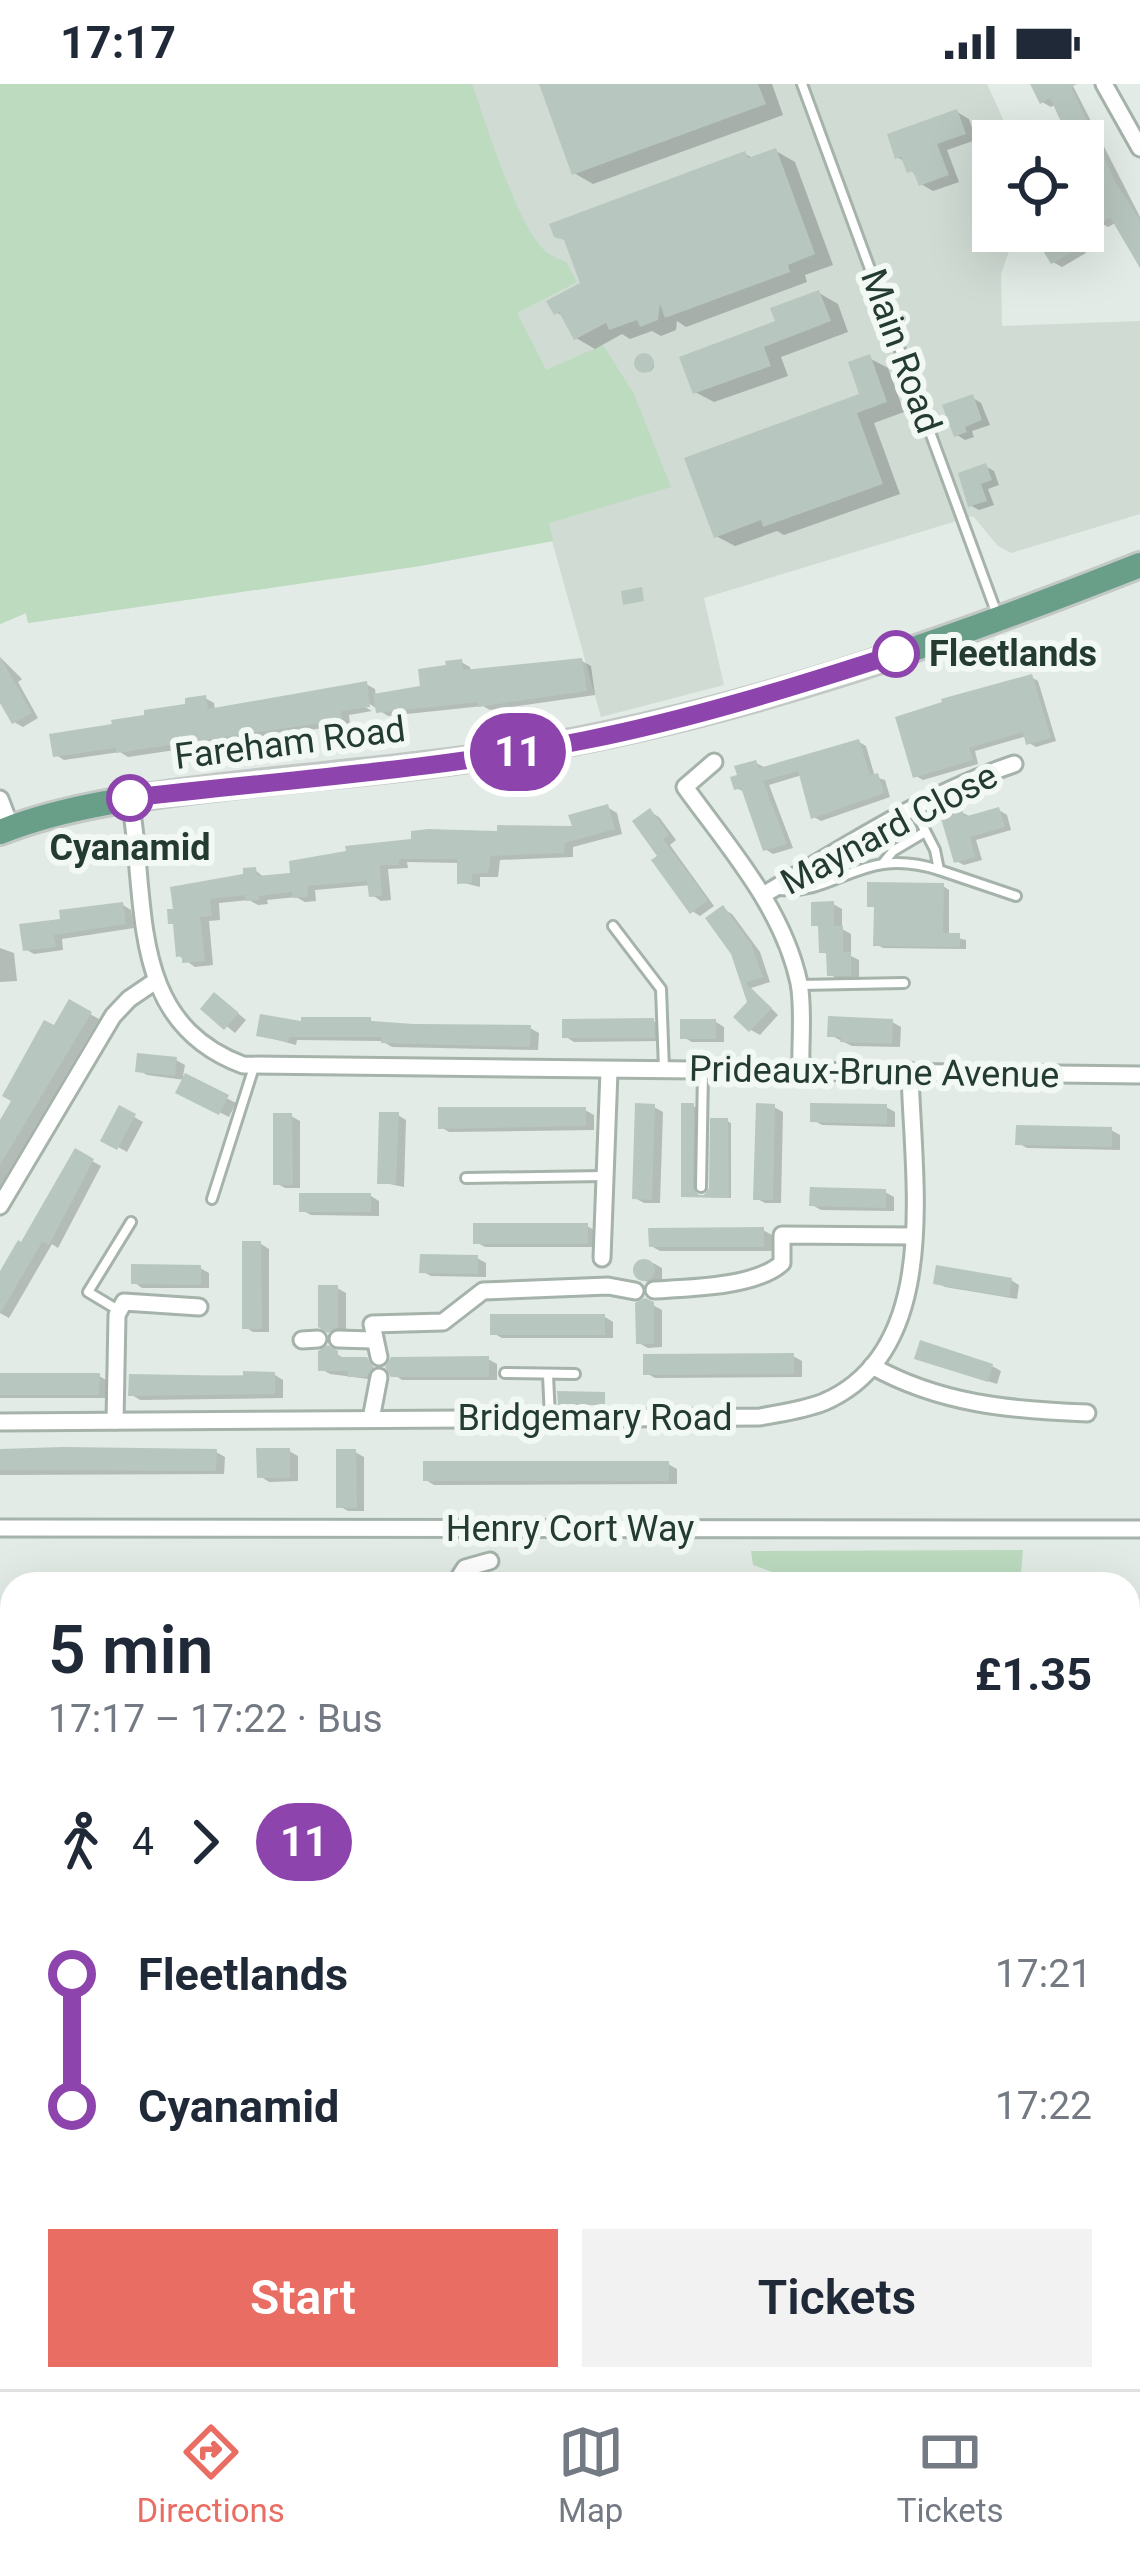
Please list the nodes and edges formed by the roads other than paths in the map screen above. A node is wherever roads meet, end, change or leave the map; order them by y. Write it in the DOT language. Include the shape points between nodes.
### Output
graph roads {
  1 [pos="802,84"];
  2 [pos="1104,84"];
  3 [pos="1140,148"];
  4 [pos="1140,565"];
  5 [pos="999,619"];
  6 [pos="714,762"];
  7 [pos="1015,764"];
  8 [pos="0,799"];
  9 [pos="914,807"];
  10 [pos="134,820"];
  11 [pos="5,830"];
  12 [pos="925,832"];
  13 [pos="884,862"];
  14 [pos="939,870"];
  15 [pos="768,892"];
  16 [pos="1016,896"];
  17 [pos="613,926"];
  18 [pos="154,982"];
  19 [pos="904,983"];
  20 [pos="799,985"];
  21 [pos="254,1067"];
  22 [pos="800,1069"];
  23 [pos="664,1070"];
  24 [pos="703,1070"];
  25 [pos="609,1071"];
  26 [pos="910,1071"];
  27 [pos="1140,1075"];
  28 [pos="605,1176"];
  29 [pos="466,1178"];
  30 [pos="701,1187"];
  31 [pos="212,1199"];
  32 [pos="0,1206"];
  33 [pos="131,1222"];
  34 [pos="913,1236"];
  35 [pos="602,1258"];
  36 [pos="654,1290"];
  37 [pos="635,1291"];
  38 [pos="199,1307"];
  39 [pos="119,1310"];
  40 [pos="338,1339"];
  41 [pos="872,1366"];
  42 [pos="505,1373"];
  43 [pos="575,1374"];
  44 [pos="548,1375"];
  45 [pos="379,1377"];
  46 [pos="1087,1413"];
  47 [pos="371,1419"];
  48 [pos="550,1419"];
  49 [pos="115,1421"];
  50 [pos="0,1422"];
  51 [pos="0,1528"];
  52 [pos="1140,1529"];
  53 [pos="446,1557"];
  54 [pos="490,1561"];
  55 [pos="466,1568"];
  56 [pos="463,1572"];
  1 -- 5 [label="lane, Main Road"];
  2 -- 3 [label="street"];
  4 -- 5 [label="main road, Fareham Road"];
  5 -- 11 [label="main road, Fareham Road" via="794,688 587,740 130,798"];
  6 -- 15 [label="street" via="685,788"];
  7 -- 9 [label="street, Maynard Close"];
  8 -- 11 [label="street"];
  9 -- 12 [label="lane"];
  9 -- 15 [label="street, Maynard Close"];
  10 -- 18 [label="street"];
  12 -- 13 [label="lane"];
  12 -- 14 [label="lane"];
  13 -- 14 [label="lane"];
  13 -- 15 [label="lane"];
  14 -- 16 [label="lane"];
  15 -- 20 [label="street"];
  17 -- 23 [label="lane" via="661,989"];
  18 -- 21 [label="street, Prideaux-Brune Avenue" via="201,1042"];
  18 -- 32 [label="street" via="113,1016"];
  19 -- 20 [label="lane"];
  20 -- 22 [label="street"];
  21 -- 25 [label="street, Prideaux-Brune Avenue"];
  21 -- 31 [label="lane"];
  22 -- 24 [label="street, Prideaux-Brune Avenue"];
  22 -- 26 [label="street, Prideaux-Brune Avenue"];
  23 -- 24 [label="street, Prideaux-Brune Avenue"];
  23 -- 25 [label="street, Prideaux-Brune Avenue"];
  24 -- 30 [label="lane"];
  25 -- 28 [label="street"];
  26 -- 27 [label="street, Prideaux-Brune Avenue"];
  26 -- 34 [label="street, Bridgemary Road"];
  28 -- 29 [label="lane"];
  28 -- 35 [label="street"];
  33 -- 39 [label="lane" via="88,1292"];
  34 -- 36 [label="street" via="782,1235 782,1263 770,1273"];
  34 -- 41 [label="street, Bridgemary Road" via="910,1294"];
  37 -- 40 [label="street" via="483,1291 442,1322 372,1324 375,1348"];
  38 -- 39 [label="street" via="124,1302"];
  39 -- 49 [label="street"];
  41 -- 46 [label="street" via="942,1397"];
  41 -- 48 [label="street, Bridgemary Road" via="824,1402 760,1418"];
  42 -- 44 [label="lane"];
  43 -- 44 [label="lane"];
  44 -- 48 [label="lane"];
  45 -- 47 [label="street"];
  47 -- 48 [label="street, Bridgemary Road"];
  47 -- 49 [label="street, Bridgemary Road"];
  49 -- 50 [label="street, Bridgemary Road"];
  51 -- 52 [label="street, Henry Cort Way"];
  53 -- 55 [label="street"];
  54 -- 55 [label="street"];
  55 -- 56 [label="street"];
}
